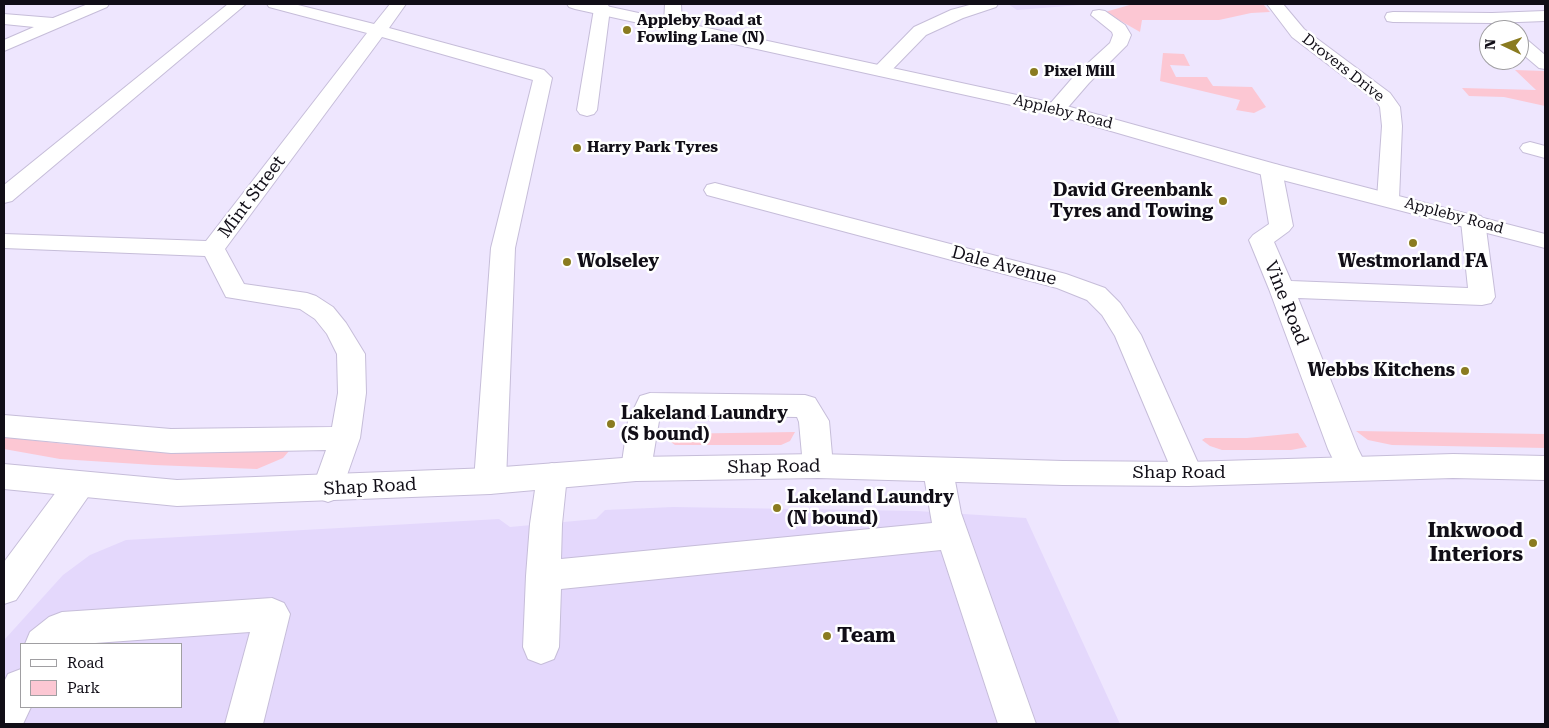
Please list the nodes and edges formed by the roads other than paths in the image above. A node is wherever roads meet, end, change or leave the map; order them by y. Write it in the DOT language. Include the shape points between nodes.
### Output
graph roads {
  1 [pos="101,4"];
  2 [pos="238,4"];
  3 [pos="275,4"];
  4 [pos="398,4"];
  5 [pos="575,4"];
  6 [pos="673,4"];
  7 [pos="990,4"];
  8 [pos="1275,4"];
  9 [pos="602,9"];
  10 [pos="1100,15"];
  11 [pos="1545,16"];
  12 [pos="1393,17"];
  13 [pos="1492,18"];
  14 [pos="4,19"];
  15 [pos="55,23"];
  16 [pos="673,24"];
  17 [pos="378,30"];
  18 [pos="4,46"];
  19 [pos="1529,50"];
  20 [pos="1545,64"];
  21 [pos="881,70"];
  22 [pos="1056,109"];
  23 [pos="587,110"];
  24 [pos="1272,170"];
  25 [pos="715,190"];
  26 [pos="4,196"];
  27 [pos="1388,199"];
  28 [pos="1473,221"];
  29 [pos="4,241"];
  30 [pos="1545,241"];
  31 [pos="214,249"];
  32 [pos="1282,289"];
  33 [pos="4,426"];
  34 [pos="345,438"];
  35 [pos="818,466"];
  36 [pos="1545,468"];
  37 [pos="636,469"];
  38 [pos="1353,469"];
  39 [pos="938,470"];
  40 [pos="1188,474"];
  41 [pos="552,476"];
  42 [pos="4,477"];
  43 [pos="490,481"];
  44 [pos="79,485"];
  45 [pos="328,489"];
  46 [pos="952,535"];
  47 [pos="543,576"];
  48 [pos="4,589"];
  49 [pos="44,643"];
  50 [pos="541,647"];
  51 [pos="20,689"];
  52 [pos="4,722"];
  53 [pos="244,724"];
  54 [pos="1017,724"];
  1 -- 15 [label="main road"];
  2 -- 26 [label="main road"];
  3 -- 17 [label="main road"];
  4 -- 17 [label="main road, Mint Street"];
  5 -- 9 [label="main road, Appleby Road"];
  6 -- 16 [label="main road"];
  7 -- 21 [label="main road" via="957,14 920,31"];
  8 -- 27 [label="main road, Drovers Drive" via="1298,33 1383,97 1390,107"];
  9 -- 16 [label="main road, Appleby Road"];
  9 -- 23 [label="main road"];
  10 -- 22 [label="main road" via="1120,30 1122,35 1118,45"];
  11 -- 13 [label="main road"];
  12 -- 13 [label="main road"];
  14 -- 15 [label="main road"];
  15 -- 18 [label="main road"];
  16 -- 21 [label="main road, Appleby Road"];
  17 -- 31 [label="main road, Mint Street"];
  17 -- 43 [label="main road" via="543,78 502,248"];
  19 -- 20 [label="main road"];
  21 -- 22 [label="main road, Appleby Road"];
  22 -- 24 [label="main road, Appleby Road"];
  24 -- 27 [label="main road, Appleby Road"];
  24 -- 32 [label="main road, Vine Road" via="1281,226 1261,240"];
  25 -- 40 [label="main road, Dale Avenue" via="1066,282 1096,294 1111,309 1128,335"];
  27 -- 28 [label="main road, Appleby Road"];
  28 -- 30 [label="main road, Appleby Road"];
  28 -- 32 [label="main road" via="1482,297"];
  29 -- 31 [label="main road"];
  31 -- 34 [label="main road, Mint Street" via="235,291 306,302 324,313 337,329 351,354 352,393"];
  32 -- 38 [label="main road, Vine Road"];
  33 -- 34 [label="main road" via="171,441"];
  34 -- 45 [label="main road, Mint Street"];
  35 -- 37 [label="main road, Shap Road"];
  35 -- 37 [label="main road" via="814,421 805,406 650,404 643,421"];
  35 -- 39 [label="main road, Shap Road"];
  36 -- 38 [label="main road, Shap Road"];
  37 -- 41 [label="main road, Shap Road"];
  38 -- 40 [label="main road, Shap Road"];
  39 -- 40 [label="main road, Shap Road"];
  39 -- 46 [label="main road"];
  41 -- 43 [label="main road, Shap Road"];
  41 -- 47 [label="main road"];
  42 -- 44 [label="main road, Shap Road"];
  43 -- 45 [label="main road, Shap Road"];
  44 -- 45 [label="main road, Shap Road" via="177,493"];
  44 -- 48 [label="main road"];
  46 -- 47 [label="main road"];
  46 -- 54 [label="main road"];
  47 -- 50 [label="main road"];
  49 -- 53 [label="main road" via="62,629 272,614"];
  51 -- 52 [label="main road"];
}
